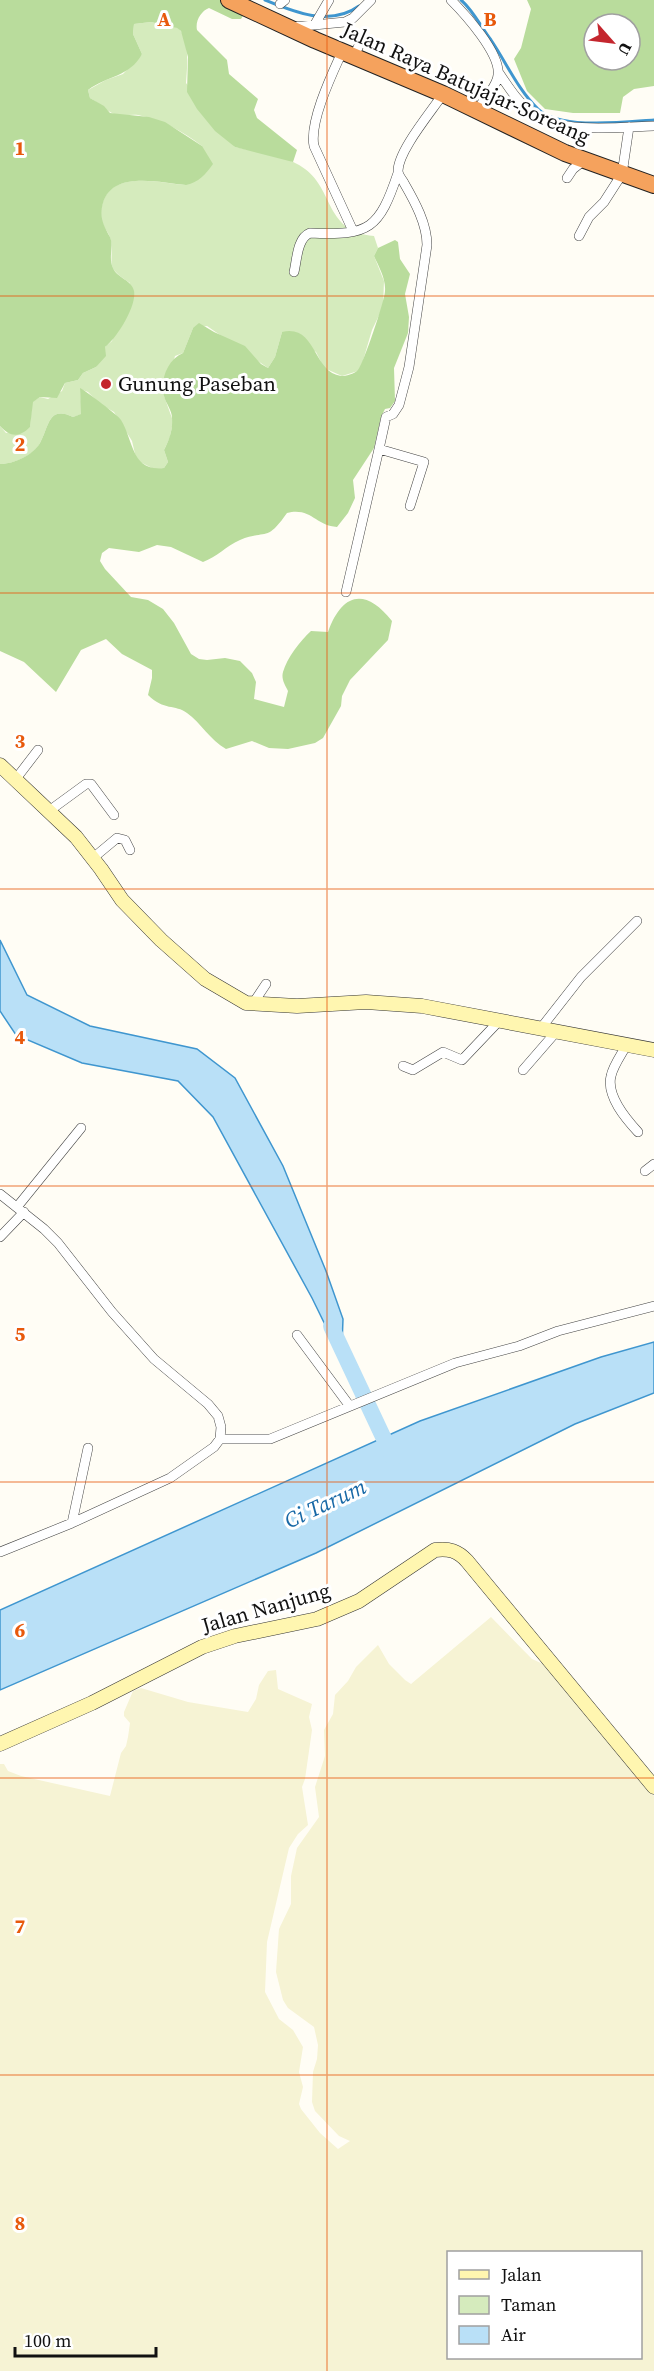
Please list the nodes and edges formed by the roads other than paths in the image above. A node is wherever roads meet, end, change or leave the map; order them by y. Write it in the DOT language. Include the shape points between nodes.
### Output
graph roads {
  1 [pos="229,0"];
  2 [pos="329,0"];
  3 [pos="371,0"];
  4 [pos="451,0"];
  5 [pos="318,19"];
  6 [pos="290,27"];
  7 [pos="363,37"];
  8 [pos="348,54"];
  9 [pos="499,73"];
  10 [pos="443,94"];
  11 [pos="476,111"];
  12 [pos="654,126"];
  13 [pos="629,127"];
  14 [pos="583,161"];
  15 [pos="398,173"];
  16 [pos="622,174"];
  17 [pos="567,178"];
  18 [pos="654,185"];
  19 [pos="353,231"];
  20 [pos="579,236"];
  21 [pos="294,273"];
  22 [pos="379,449"];
  23 [pos="410,506"];
  24 [pos="346,592"];
  25 [pos="38,750"];
  26 [pos="0,765"];
  27 [pos="15,780"];
  28 [pos="50,811"];
  29 [pos="114,815"];
  30 [pos="130,850"];
  31 [pos="93,858"];
  32 [pos="637,921"];
  33 [pos="266,984"];
  34 [pos="252,1005"];
  35 [pos="500,1020"];
  36 [pos="541,1028"];
  37 [pos="556,1032"];
  38 [pos="626,1046"];
  39 [pos="654,1050"];
  40 [pos="403,1066"];
  41 [pos="523,1070"];
  42 [pos="81,1128"];
  43 [pos="638,1132"];
  44 [pos="654,1164"];
  45 [pos="645,1172"];
  46 [pos="0,1194"];
  47 [pos="20,1209"];
  48 [pos="0,1237"];
  49 [pos="654,1306"];
  50 [pos="297,1335"];
  51 [pos="349,1405"];
  52 [pos="220,1439"];
  53 [pos="88,1448"];
  54 [pos="72,1523"];
  55 [pos="0,1552"];
  56 [pos="0,1744"];
  57 [pos="654,1787"];
  1 -- 6 [label="highway, Jalan Raya Batujajar-Soreang"];
  2 -- 5 [label="street"];
  3 -- 5 [label="street" via="345,22"];
  4 -- 9 [label="street" via="485,41"];
  5 -- 6 [label="street"];
  6 -- 8 [label="highway, Jalan Raya Batujajar-Soreang"];
  7 -- 8 [label="street"];
  8 -- 10 [label="highway, Jalan Raya Batujajar-Soreang"];
  8 -- 19 [label="street" via="324,92 312,137"];
  9 -- 11 [label="street"];
  9 -- 13 [label="street" via="536,116 561,125"];
  10 -- 11 [label="highway, Jalan Raya Batujajar-Soreang"];
  10 -- 15 [label="street" via="401,157"];
  11 -- 14 [label="highway, Jalan Raya Batujajar-Soreang"];
  12 -- 13 [label="street"];
  13 -- 16 [label="street"];
  14 -- 16 [label="highway, Jalan Raya Batujajar-Soreang"];
  14 -- 17 [label="street"];
  15 -- 19 [label="street" via="376,222"];
  15 -- 22 [label="street" via="427,232 427,245 409,367 399,405 386,417"];
  16 -- 18 [label="highway, Jalan Raya Batujajar-Soreang"];
  16 -- 20 [label="street"];
  19 -- 21 [label="street" via="346,235 305,235"];
  22 -- 23 [label="street" via="424,462"];
  22 -- 24 [label="street"];
  25 -- 27 [label="street"];
  26 -- 27 [label="main road"];
  27 -- 28 [label="main road"];
  28 -- 29 [label="street" via="91,784"];
  28 -- 31 [label="main road"];
  30 -- 31 [label="street" via="125,840 117,838"];
  31 -- 34 [label="main road" via="122,900 161,940 205,979"];
  32 -- 36 [label="street" via="581,977"];
  33 -- 34 [label="street"];
  34 -- 35 [label="main road" via="422,1006"];
  35 -- 36 [label="main road"];
  35 -- 40 [label="street" via="462,1060 443,1052 413,1070"];
  36 -- 37 [label="main road"];
  37 -- 38 [label="main road"];
  37 -- 41 [label="street"];
  38 -- 39 [label="main road"];
  38 -- 43 [label="street" via="611,1076 610,1087 621,1111"];
  42 -- 47 [label="street"];
  44 -- 45 [label="street"];
  46 -- 47 [label="street"];
  47 -- 48 [label="street"];
  47 -- 52 [label="street" via="58,1243 154,1359 208,1404 218,1416"];
  49 -- 51 [label="street" via="455,1363"];
  50 -- 51 [label="street"];
  51 -- 52 [label="street" via="270,1439"];
  52 -- 54 [label="street" via="170,1478"];
  53 -- 54 [label="street"];
  54 -- 55 [label="street"];
  56 -- 57 [label="main road, Jalan Nanjung" via="92,1704 202,1647 266,1628 317,1619 359,1601 435,1550 444,1548 454,1550 467,1561"];
}
